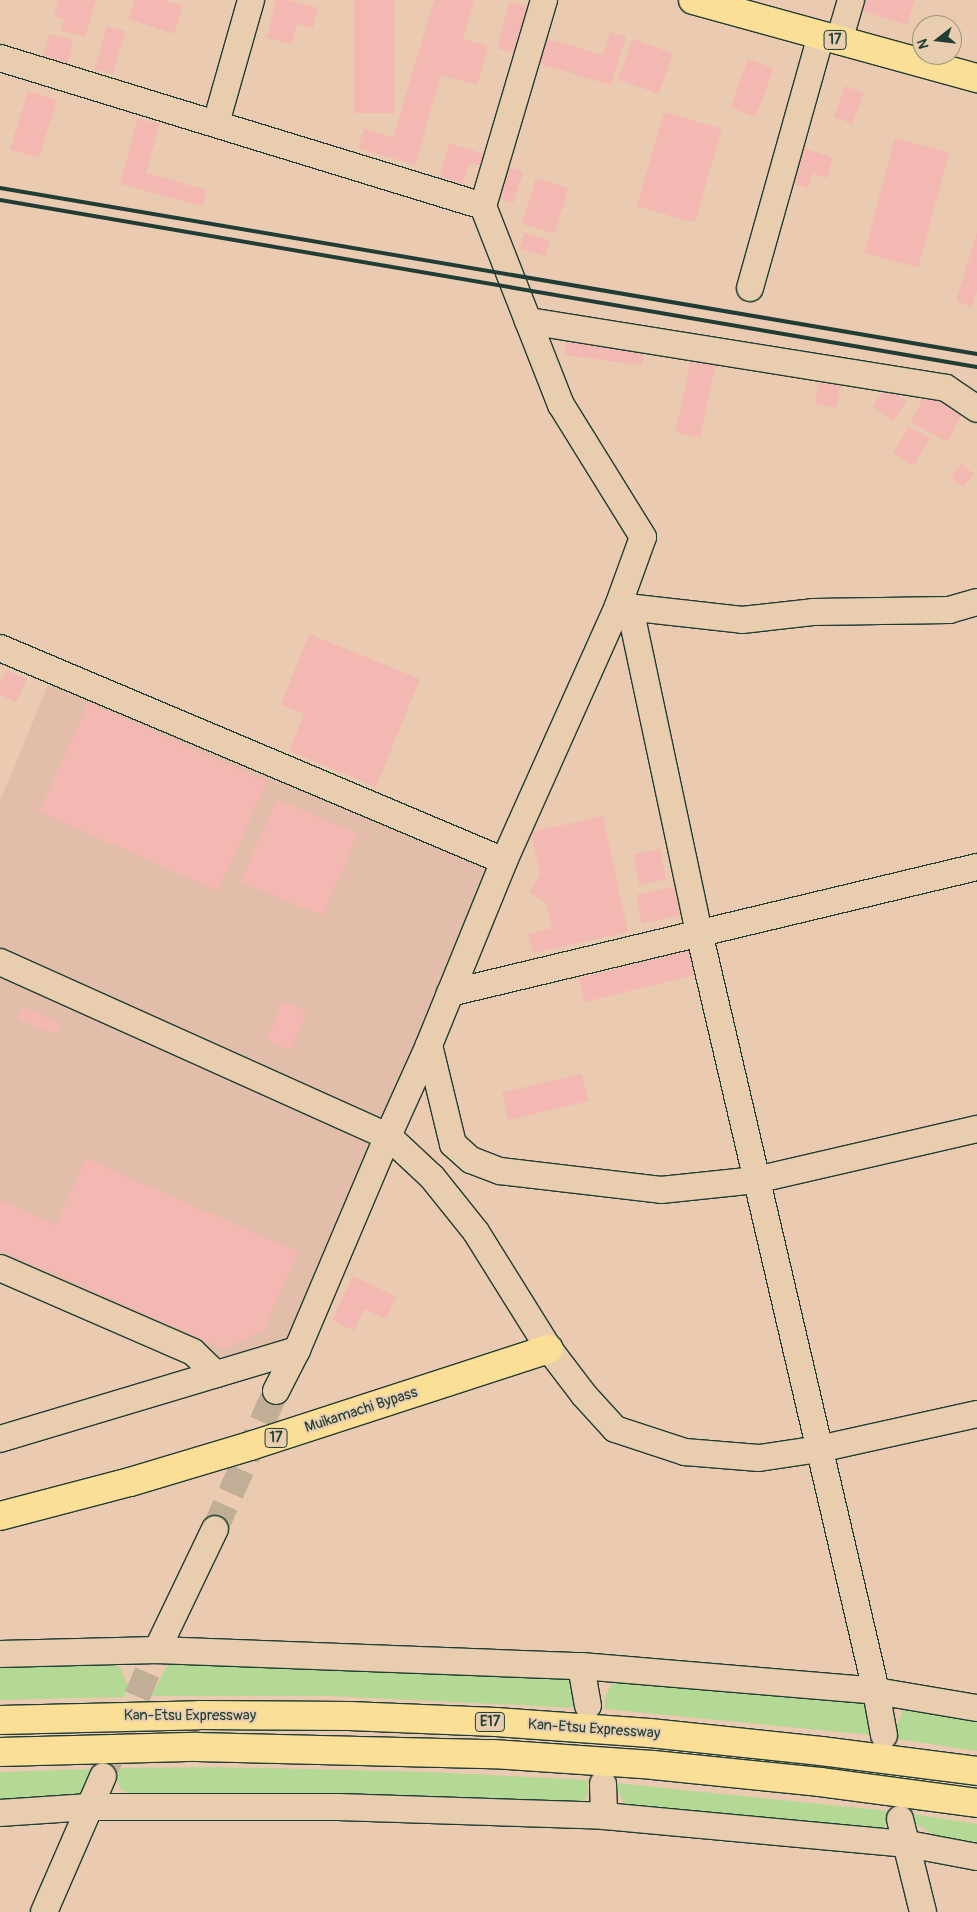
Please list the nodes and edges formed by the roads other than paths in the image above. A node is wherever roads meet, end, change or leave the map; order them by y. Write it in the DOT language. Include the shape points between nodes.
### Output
graph roads {
  1 [pos="252,0"];
  2 [pos="544,0"];
  3 [pos="693,0"];
  4 [pos="851,0"];
  5 [pos="739,7"];
  6 [pos="830,38"];
  7 [pos="0,58"];
  8 [pos="977,78"];
  9 [pos="216,123"];
  10 [pos="483,206"];
  11 [pos="750,288"];
  12 [pos="528,321"];
  13 [pos="977,409"];
  14 [pos="977,602"];
  15 [pos="624,607"];
  16 [pos="0,648"];
  17 [pos="504,861"];
  18 [pos="977,867"];
  19 [pos="699,932"];
  20 [pos="2,967"];
  21 [pos="450,993"];
  22 [pos="429,1045"];
  23 [pos="977,1129"];
  24 [pos="388,1136"];
  25 [pos="756,1180"];
  26 [pos="0,1268"];
  27 [pos="549,1349"];
  28 [pos="297,1350"];
  29 [pos="216,1374"];
  30 [pos="276,1391"];
  31 [pos="977,1414"];
  32 [pos="0,1438"];
  33 [pos="819,1449"];
  34 [pos="0,1516"];
  35 [pos="214,1529"];
  36 [pos="157,1650"];
  37 [pos="0,1654"];
  38 [pos="581,1666"];
  39 [pos="876,1691"];
  40 [pos="588,1705"];
  41 [pos="977,1708"];
  42 [pos="0,1720"];
  43 [pos="884,1735"];
  44 [pos="0,1752"];
  45 [pos="977,1771"];
  46 [pos="103,1776"];
  47 [pos="603,1784"];
  48 [pos="977,1803"];
  49 [pos="89,1807"];
  50 [pos="0,1814"];
  51 [pos="604,1816"];
  52 [pos="900,1819"];
  53 [pos="908,1844"];
  54 [pos="977,1856"];
  55 [pos="44,1912"];
  56 [pos="923,1912"];
  1 -- 9 [label="street"];
  2 -- 10 [label="street"];
  3 -- 5 [label="highway, 17"];
  4 -- 6 [label="street"];
  5 -- 6 [label="highway, 17"];
  6 -- 8 [label="highway, 17"];
  6 -- 11 [label="street"];
  7 -- 9 [label="street"];
  9 -- 10 [label="street"];
  10 -- 12 [label="street"];
  12 -- 13 [label="street" via="946,388"];
  12 -- 15 [label="street" via="561,405 643,538"];
  14 -- 15 [label="street" via="949,610 814,612 742,620"];
  15 -- 17 [label="street"];
  15 -- 19 [label="street"];
  16 -- 17 [label="street"];
  17 -- 21 [label="street"];
  18 -- 19 [label="street"];
  19 -- 21 [label="street"];
  19 -- 25 [label="street"];
  20 -- 24 [label="street"];
  21 -- 22 [label="street"];
  22 -- 24 [label="street"];
  22 -- 25 [label="street" via="453,1144 471,1160 500,1171 661,1190"];
  23 -- 25 [label="street"];
  24 -- 27 [label="street" via="432,1177 476,1232"];
  24 -- 28 [label="street"];
  25 -- 33 [label="street"];
  26 -- 29 [label="street" via="193,1352"];
  27 -- 33 [label="street" via="615,1429 685,1452 759,1458"];
  27 -- 34 [label="highway, Muikamachi Bypass / 17" via="253,1445"];
  28 -- 29 [label="street"];
  28 -- 30 [label="street"];
  29 -- 32 [label="street"];
  31 -- 33 [label="street"];
  33 -- 39 [label="street"];
  35 -- 36 [label="street"];
  36 -- 37 [label="street"];
  36 -- 38 [label="street"];
  38 -- 39 [label="street"];
  38 -- 40 [label="street"];
  39 -- 41 [label="street"];
  39 -- 43 [label="street"];
  42 -- 45 [label="highway, Kan-Etsu Expressway / E17" via="199,1715 349,1716 496,1722 650,1733"];
  44 -- 48 [label="highway, Kan-Etsu Expressway / E17" via="197,1747 493,1754 653,1765 820,1782"];
  46 -- 49 [label="street"];
  47 -- 51 [label="street"];
  49 -- 50 [label="street"];
  49 -- 51 [label="street" via="338,1807"];
  49 -- 55 [label="street"];
  51 -- 53 [label="street"];
  52 -- 53 [label="street"];
  53 -- 54 [label="street"];
  53 -- 56 [label="street"];
}
